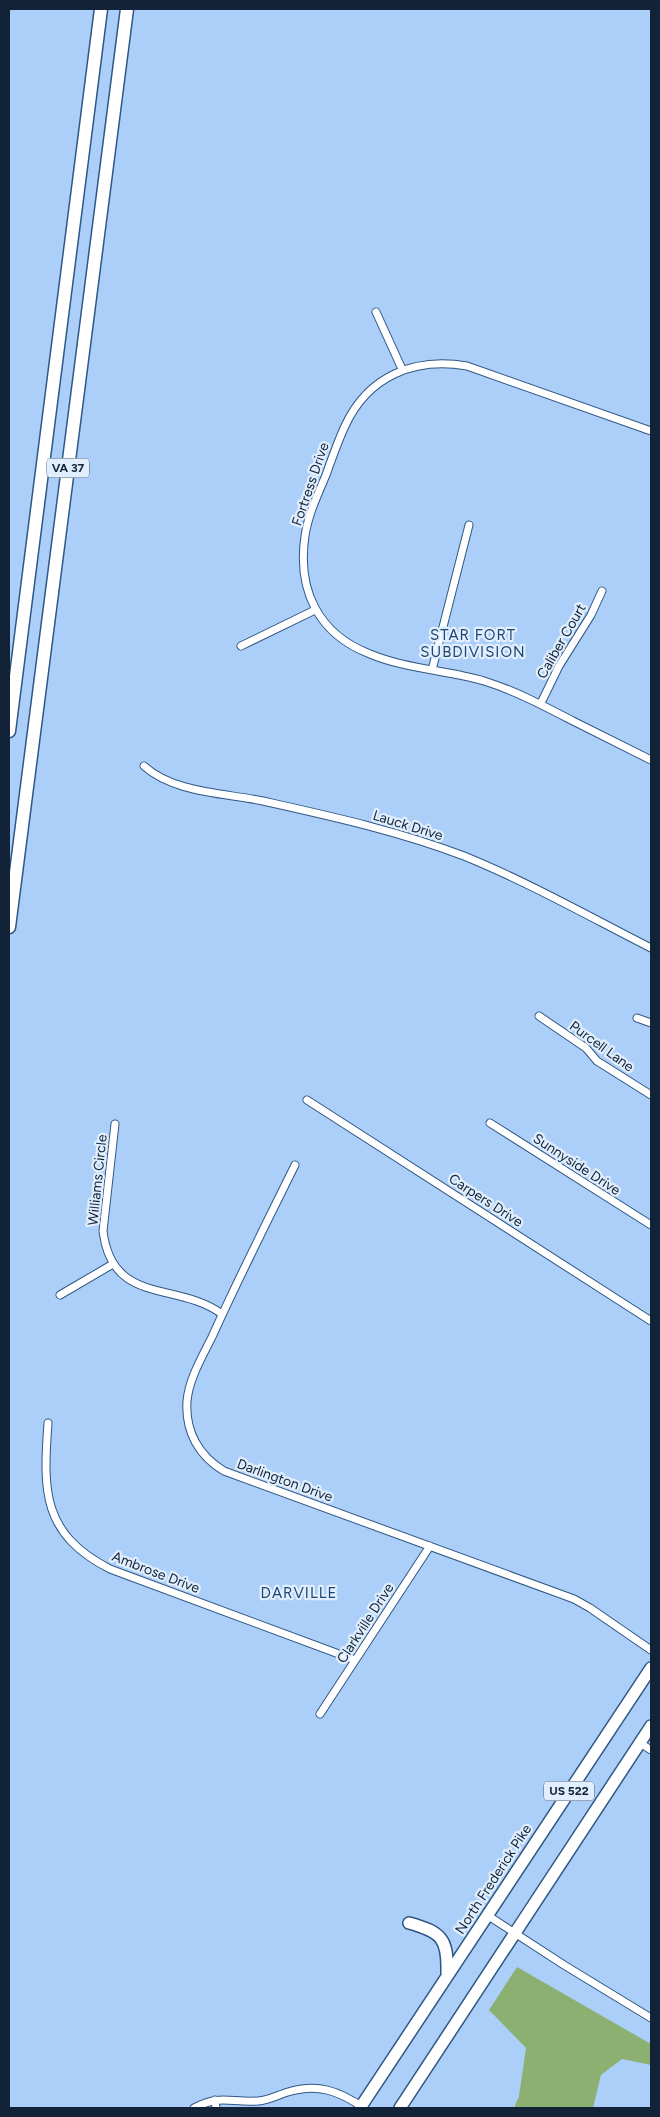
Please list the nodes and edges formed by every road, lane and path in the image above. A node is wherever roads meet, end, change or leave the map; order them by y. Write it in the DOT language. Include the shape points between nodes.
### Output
graph roads {
  1 [pos="101,9"];
  2 [pos="126,9"];
  3 [pos="376,312"];
  4 [pos="402,369"];
  5 [pos="651,431"];
  6 [pos="469,525"];
  7 [pos="602,591"];
  8 [pos="315,610"];
  9 [pos="241,646"];
  10 [pos="432,670"];
  11 [pos="541,703"];
  12 [pos="9,731"];
  13 [pos="651,760"];
  14 [pos="144,766"];
  15 [pos="9,927"];
  16 [pos="651,948"];
  17 [pos="538,1016"];
  18 [pos="637,1018"];
  19 [pos="651,1023"];
  20 [pos="651,1095"];
  21 [pos="307,1100"];
  22 [pos="490,1123"];
  23 [pos="116,1124"];
  24 [pos="295,1165"];
  25 [pos="651,1225"];
  26 [pos="113,1264"];
  27 [pos="60,1295"];
  28 [pos="222,1314"];
  29 [pos="651,1321"];
  30 [pos="48,1423"];
  31 [pos="430,1546"];
  32 [pos="651,1650"];
  33 [pos="356,1660"];
  34 [pos="651,1668"];
  35 [pos="320,1714"];
  36 [pos="651,1726"];
  37 [pos="640,1743"];
  38 [pos="651,1750"];
  39 [pos="487,1915"];
  40 [pos="409,1924"];
  41 [pos="514,1934"];
  42 [pos="447,1975"];
  43 [pos="651,2018"];
  44 [pos="215,2100"];
  45 [pos="194,2108"];
  46 [pos="216,2108"];
  47 [pos="362,2108"];
  48 [pos="400,2108"];
  1 -- 12 [label="highway, VA 37"];
  2 -- 15 [label="highway, VA 37"];
  3 -- 4 [label="street"];
  4 -- 5 [label="street, Fortress Drive" via="429,364 467,366"];
  4 -- 8 [label="street, Fortress Drive" via="372,389 354,408 310,517 304,555 308,592"];
  6 -- 10 [label="street"];
  7 -- 11 [label="street, Caliber Court"];
  8 -- 9 [label="street"];
  8 -- 10 [label="street, Fortress Drive" via="332,630 353,646 384,659"];
  10 -- 11 [label="street, Fortress Drive" via="485,682"];
  11 -- 13 [label="street, Fortress Drive"];
  14 -- 16 [label="street, Lauck Drive" via="154,775 177,786 286,806 368,826 462,856"];
  17 -- 20 [label="street, Purcell Lane"];
  18 -- 19 [label="street"];
  21 -- 29 [label="street, Carpers Drive"];
  22 -- 25 [label="street, Sunnyside Drive"];
  23 -- 26 [label="street, Williams Circle" via="103,1231"];
  24 -- 28 [label="street, Darlington Drive"];
  26 -- 27 [label="street"];
  26 -- 28 [label="street, Williams Circle" via="135,1283 205,1303"];
  28 -- 31 [label="street, Darlington Drive" via="193,1378 187,1400 192,1438 203,1455 224,1471"];
  30 -- 33 [label="street, Ambrose Drive" via="45,1476 49,1503 59,1527 85,1554 110,1569"];
  31 -- 32 [label="street, Darlington Drive" via="574,1600"];
  31 -- 33 [label="street, Clarkville Drive"];
  33 -- 35 [label="street, Clarkville Drive"];
  34 -- 39 [label="main road, North Frederick Pike / US 522"];
  36 -- 37 [label="main road, US 522"];
  37 -- 38 [label="street"];
  37 -- 41 [label="main road, US 522"];
  39 -- 41 [label="street"];
  39 -- 42 [label="main road, North Frederick Pike / US 522"];
  40 -- 42 [label="main road" via="430,1929 438,1935 448,1952"];
  41 -- 43 [label="street"];
  41 -- 48 [label="main road, US 522"];
  42 -- 47 [label="main road, North Frederick Pike / US 522"];
  44 -- 45 [label="street"];
  44 -- 46 [label="street"];
  44 -- 47 [label="street" via="260,2101 296,2090 316,2089 336,2092"];
}
